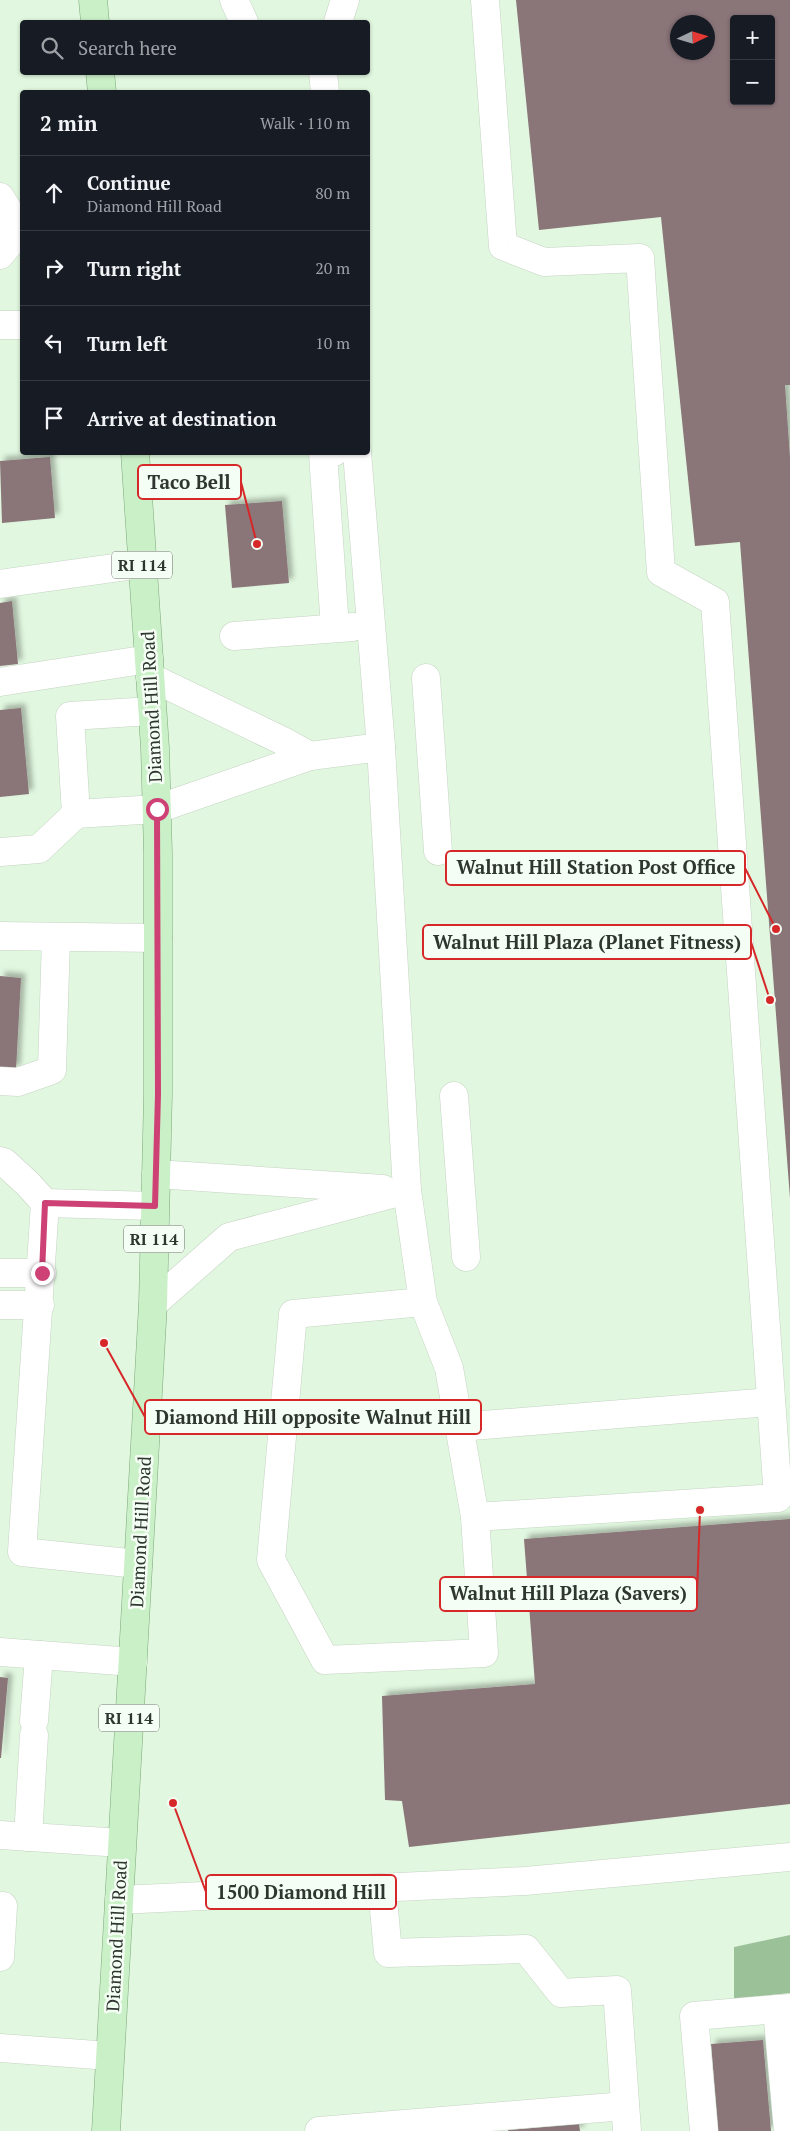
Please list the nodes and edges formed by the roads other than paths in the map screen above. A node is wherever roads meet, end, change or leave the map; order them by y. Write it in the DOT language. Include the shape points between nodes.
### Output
graph roads {
  1 [pos="93,0"];
  2 [pos="234,0"];
  3 [pos="345,0"];
  4 [pos="485,0"];
  5 [pos="95,20"];
  6 [pos="243,20"];
  7 [pos="339,20"];
  8 [pos="100,75"];
  9 [pos="323,75"];
  10 [pos="102,90"];
  11 [pos="325,90"];
  12 [pos="0,197"];
  13 [pos="0,255"];
  14 [pos="0,325"];
  15 [pos="20,325"];
  16 [pos="135,455"];
  17 [pos="328,455"];
  18 [pos="357,455"];
  19 [pos="142,564"];
  20 [pos="0,584"];
  21 [pos="372,626"];
  22 [pos="334,628"];
  23 [pos="234,636"];
  24 [pos="150,668"];
  25 [pos="426,678"];
  26 [pos="0,682"];
  27 [pos="152,711"];
  28 [pos="381,747"];
  29 [pos="310,756"];
  30 [pos="157,809"];
  31 [pos="76,814"];
  32 [pos="438,851"];
  33 [pos="0,852"];
  34 [pos="0,936"];
  35 [pos="56,936"];
  36 [pos="158,938"];
  37 [pos="0,1081"];
  38 [pos="454,1096"];
  39 [pos="0,1161"];
  40 [pos="156,1174"];
  41 [pos="407,1190"];
  42 [pos="45,1203"];
  43 [pos="155,1206"];
  44 [pos="466,1257"];
  45 [pos="0,1273"];
  46 [pos="42,1273"];
  47 [pos="423,1302"];
  48 [pos="153,1304"];
  49 [pos="40,1305"];
  50 [pos="0,1306"];
  51 [pos="771,1402"];
  52 [pos="459,1427"];
  53 [pos="475,1517"];
  54 [pos="11,1547"];
  55 [pos="138,1564"];
  56 [pos="0,1652"];
  57 [pos="39,1654"];
  58 [pos="133,1662"];
  59 [pos="0,1835"];
  60 [pos="28,1837"];
  61 [pos="121,1843"];
  62 [pos="790,1858"];
  63 [pos="382,1888"];
  64 [pos="119,1900"];
  65 [pos="3,1906"];
  66 [pos="0,1957"];
  67 [pos="783,2009"];
  68 [pos="0,2048"];
  69 [pos="110,2056"];
  70 [pos="626,2118"];
  71 [pos="106,2131"];
  72 [pos="318,2131"];
  73 [pos="704,2131"];
  74 [pos="788,2131"];
  1 -- 5 [label="main road"];
  2 -- 6 [label="lane"];
  3 -- 7 [label="lane"];
  4 -- 51 [label="lane" via="503,246 544,262 640,258 660,572 715,602"];
  8 -- 10 [label="main road"];
  9 -- 11 [label="lane"];
  12 -- 13 [label="lane" via="7,208 10,242"];
  14 -- 15 [label="lane"];
  16 -- 19 [label="main road, Diamond Hill Road / RI 114"];
  17 -- 22 [label="lane"];
  18 -- 21 [label="lane"];
  19 -- 20 [label="lane"];
  19 -- 24 [label="main road, Diamond Hill Road / RI 114"];
  21 -- 22 [label="lane"];
  21 -- 28 [label="lane"];
  22 -- 23 [label="lane"];
  24 -- 26 [label="lane"];
  24 -- 27 [label="main road, Diamond Hill Road / RI 114"];
  24 -- 29 [label="lane"];
  25 -- 32 [label="lane"];
  27 -- 30 [label="main road, Diamond Hill Road / RI 114"];
  27 -- 31 [label="lane" via="70,716"];
  28 -- 29 [label="lane"];
  28 -- 41 [label="lane"];
  29 -- 30 [label="lane"];
  30 -- 31 [label="lane"];
  30 -- 36 [label="main road, Diamond Hill Road / RI 114"];
  31 -- 33 [label="lane" via="39,849"];
  34 -- 35 [label="lane"];
  35 -- 36 [label="lane"];
  35 -- 37 [label="lane" via="52,1070 18,1082"];
  36 -- 40 [label="main road, Diamond Hill Road / RI 114"];
  38 -- 44 [label="lane"];
  39 -- 42 [label="lane"];
  40 -- 41 [label="lane"];
  40 -- 43 [label="main road, Diamond Hill Road / RI 114"];
  41 -- 47 [label="lane"];
  41 -- 48 [label="lane" via="228,1237"];
  42 -- 43 [label="lane"];
  42 -- 46 [label="lane"];
  43 -- 48 [label="main road, Diamond Hill Road / RI 114"];
  45 -- 46 [label="lane"];
  46 -- 49 [label="lane"];
  47 -- 52 [label="lane" via="449,1368"];
  47 -- 53 [label="lane" via="292,1314 271,1560 325,1660 484,1653"];
  48 -- 55 [label="main road, Diamond Hill Road / RI 114"];
  49 -- 50 [label="lane"];
  49 -- 54 [label="lane"];
  51 -- 52 [label="lane"];
  51 -- 53 [label="lane" via="778,1498"];
  52 -- 53 [label="lane"];
  54 -- 55 [label="lane"];
  55 -- 58 [label="main road, Diamond Hill Road / RI 114"];
  56 -- 57 [label="lane"];
  57 -- 58 [label="lane"];
  57 -- 60 [label="lane"];
  58 -- 61 [label="main road, Diamond Hill Road / RI 114"];
  59 -- 60 [label="lane"];
  60 -- 61 [label="lane"];
  61 -- 64 [label="main road, Diamond Hill Road / RI 114"];
  62 -- 63 [label="lane" via="525,1881"];
  63 -- 64 [label="lane"];
  63 -- 70 [label="lane" via="388,1953 526,1949 561,1993 617,1990"];
  64 -- 69 [label="main road, Diamond Hill Road / RI 114"];
  65 -- 66 [label="lane"];
  67 -- 73 [label="lane" via="694,2016"];
  67 -- 74 [label="lane"];
  68 -- 69 [label="lane"];
  69 -- 71 [label="main road, Diamond Hill Road / RI 114"];
  70 -- 72 [label="lane"];
}
